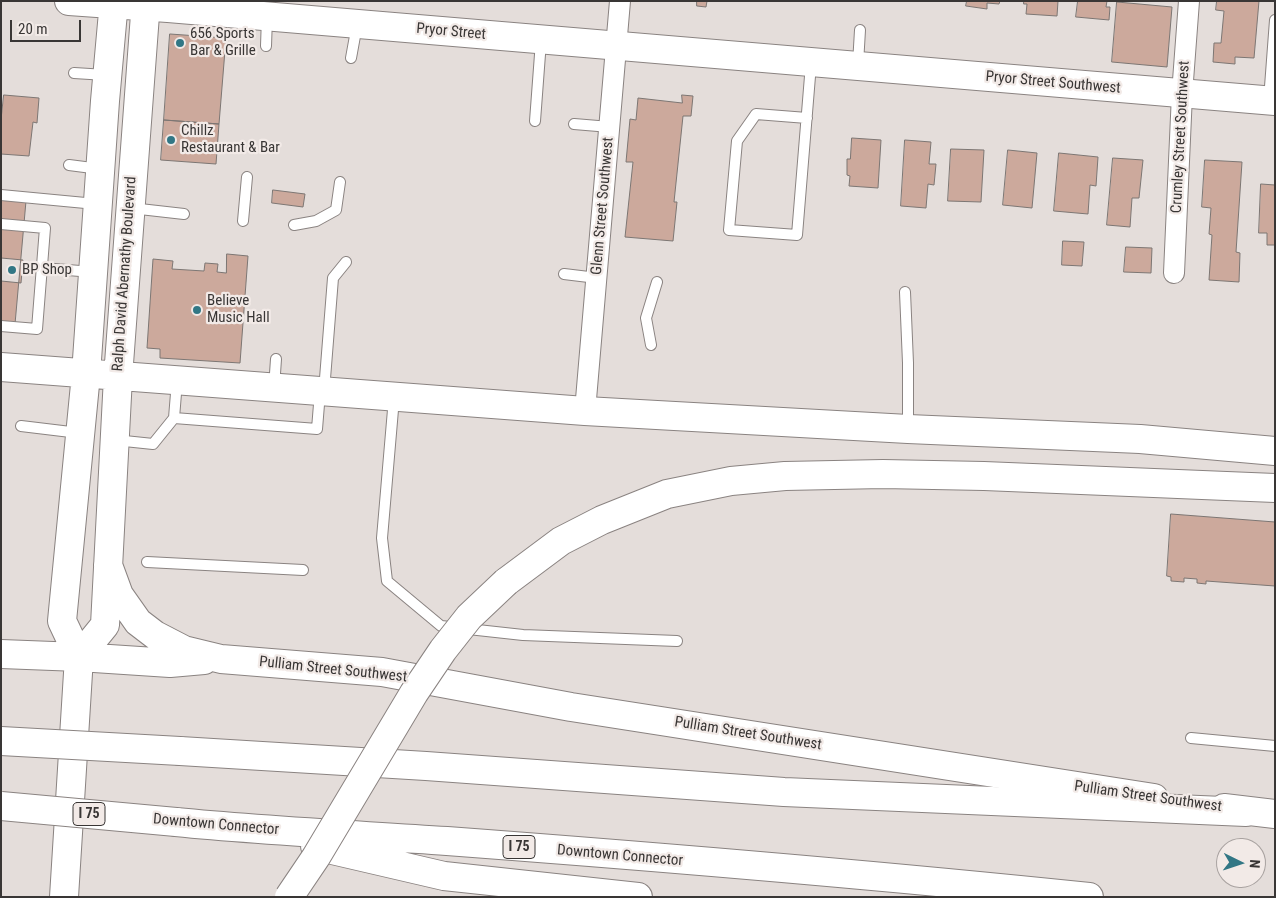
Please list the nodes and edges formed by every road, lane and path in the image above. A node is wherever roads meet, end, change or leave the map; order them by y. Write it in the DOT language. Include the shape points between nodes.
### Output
graph roads {
  1 [pos="69,1"];
  2 [pos="620,1"];
  3 [pos="1189,1"];
  4 [pos="114,3"];
  5 [pos="146,4"];
  6 [pos="267,16"];
  7 [pos="1275,20"];
  8 [pos="357,24"];
  9 [pos="860,30"];
  10 [pos="542,40"];
  11 [pos="266,46"];
  12 [pos="616,47"];
  13 [pos="351,58"];
  14 [pos="834,65"];
  15 [pos="74,73"];
  16 [pos="107,75"];
  17 [pos="1182,94"];
  18 [pos="1272,101"];
  19 [pos="806,118"];
  20 [pos="535,121"];
  21 [pos="574,124"];
  22 [pos="610,127"];
  23 [pos="68,165"];
  24 [pos="100,168"];
  25 [pos="247,178"];
  26 [pos="340,182"];
  27 [pos="1,195"];
  28 [pos="98,204"];
  29 [pos="131,208"];
  30 [pos="184,214"];
  31 [pos="243,221"];
  32 [pos="1,224"];
  33 [pos="294,225"];
  34 [pos="346,262"];
  35 [pos="42,268"];
  36 [pos="93,272"];
  37 [pos="1174,273"];
  38 [pos="564,274"];
  39 [pos="597,278"];
  40 [pos="657,282"];
  41 [pos="905,292"];
  42 [pos="1,326"];
  43 [pos="652,345"];
  44 [pos="276,359"];
  45 [pos="1,367"];
  46 [pos="86,374"];
  47 [pos="118,377"];
  48 [pos="177,381"];
  49 [pos="274,388"];
  50 [pos="322,392"];
  51 [pos="394,397"];
  52 [pos="585,411"];
  53 [pos="174,418"];
  54 [pos="21,426"];
  55 [pos="908,429"];
  56 [pos="79,433"];
  57 [pos="114,440"];
  58 [pos="1275,451"];
  59 [pos="1275,488"];
  60 [pos="69,544"];
  61 [pos="108,556"];
  62 [pos="148,562"];
  63 [pos="303,570"];
  64 [pos="677,641"];
  65 [pos="1,654"];
  66 [pos="79,657"];
  67 [pos="221,659"];
  68 [pos="1191,738"];
  69 [pos="1,741"];
  70 [pos="1275,746"];
  71 [pos="1,806"];
  72 [pos="1246,812"];
  73 [pos="1275,814"];
  74 [pos="236,828"];
  75 [pos="64,897"];
  76 [pos="289,897"];
  77 [pos="638,897"];
  78 [pos="1089,897"];
  1 -- 4 [label="main road, Pryor Street"];
  2 -- 12 [label="street, Glenn Street Southwest"];
  3 -- 17 [label="street, Crumley Street Southwest"];
  4 -- 5 [label="main road, Pryor Street"];
  4 -- 16 [label="main road"];
  5 -- 6 [label="main road, Pryor Street"];
  5 -- 29 [label="main road, Ralph David Abernathy Boulevard"];
  6 -- 8 [label="main road, Pryor Street"];
  6 -- 11 [label="lane"];
  7 -- 18 [label="lane"];
  8 -- 10 [label="main road, Pryor Street"];
  8 -- 13 [label="lane"];
  9 -- 14 [label="lane"];
  10 -- 12 [label="main road, Pryor Street"];
  10 -- 20 [label="lane"];
  12 -- 14 [label="main road, Pryor Street"];
  12 -- 22 [label="street, Glenn Street Southwest"];
  14 -- 17 [label="main road, Pryor Street Southwest"];
  14 -- 19 [label="lane"];
  15 -- 16 [label="lane"];
  16 -- 24 [label="main road"];
  17 -- 18 [label="main road, Pryor Street Southwest"];
  17 -- 37 [label="street, Crumley Street Southwest"];
  19 -- 19 [label="lane" via="797,235 728,230 737,140 756,114"];
  21 -- 22 [label="lane"];
  22 -- 39 [label="street, Glenn Street Southwest"];
  23 -- 24 [label="lane"];
  24 -- 28 [label="main road"];
  25 -- 31 [label="lane"];
  26 -- 33 [label="lane" via="336,210 316,221"];
  27 -- 28 [label="lane"];
  28 -- 36 [label="main road"];
  29 -- 30 [label="lane"];
  29 -- 47 [label="main road, Ralph David Abernathy Boulevard"];
  32 -- 35 [label="lane" via="45,228"];
  34 -- 50 [label="lane" via="333,278"];
  35 -- 36 [label="lane"];
  35 -- 42 [label="lane" via="37,329"];
  36 -- 46 [label="main road"];
  38 -- 39 [label="lane"];
  39 -- 52 [label="street, Glenn Street Southwest"];
  40 -- 43 [label="lane" via="646,318"];
  41 -- 55 [label="lane"];
  44 -- 49 [label="lane"];
  45 -- 46 [label="main road"];
  46 -- 47 [label="main road"];
  46 -- 56 [label="main road"];
  47 -- 48 [label="main road"];
  47 -- 57 [label="main road, Ralph David Abernathy Boulevard"];
  48 -- 49 [label="main road"];
  48 -- 53 [label="lane"];
  49 -- 50 [label="main road"];
  50 -- 51 [label="main road"];
  50 -- 53 [label="lane" via="317,430"];
  51 -- 52 [label="main road"];
  51 -- 64 [label="lane" via="382,538 387,581 442,626 523,635"];
  52 -- 55 [label="main road"];
  53 -- 57 [label="lane" via="153,444"];
  54 -- 56 [label="lane"];
  55 -- 58 [label="main road" via="1140,439"];
  56 -- 60 [label="main road"];
  57 -- 61 [label="main road, Ralph David Abernathy Boulevard"];
  59 -- 76 [label="main road, bridge" via="984,476 785,476 731,481 667,494 602,520 561,541 506,582 470,617 414,693"];
  60 -- 61 [label="main road"];
  60 -- 66 [label="main road" via="62,621"];
  61 -- 66 [label="main road, Ralph David Abernathy Boulevard" via="105,625"];
  61 -- 67 [label="main road, Pulliam Street Southwest" via="119,595 138,622 184,650"];
  62 -- 63 [label="lane"];
  65 -- 66 [label="main road, Pulliam Street Southwest"];
  66 -- 67 [label="main road, Pulliam Street Southwest" via="170,663"];
  66 -- 75 [label="main road"];
  67 -- 72 [label="main road, Pulliam Street Southwest" via="382,672 571,707"];
  68 -- 70 [label="lane"];
  69 -- 72 [label="main road, bridge" via="426,766 784,792"];
  71 -- 74 [label="main road, Downtown Connector / I 75, bridge"];
  72 -- 73 [label="main road, Pulliam Street Southwest"];
  74 -- 77 [label="main road" via="444,876"];
  74 -- 78 [label="main road, Downtown Connector / I 75" via="446,841 901,878"];
}
